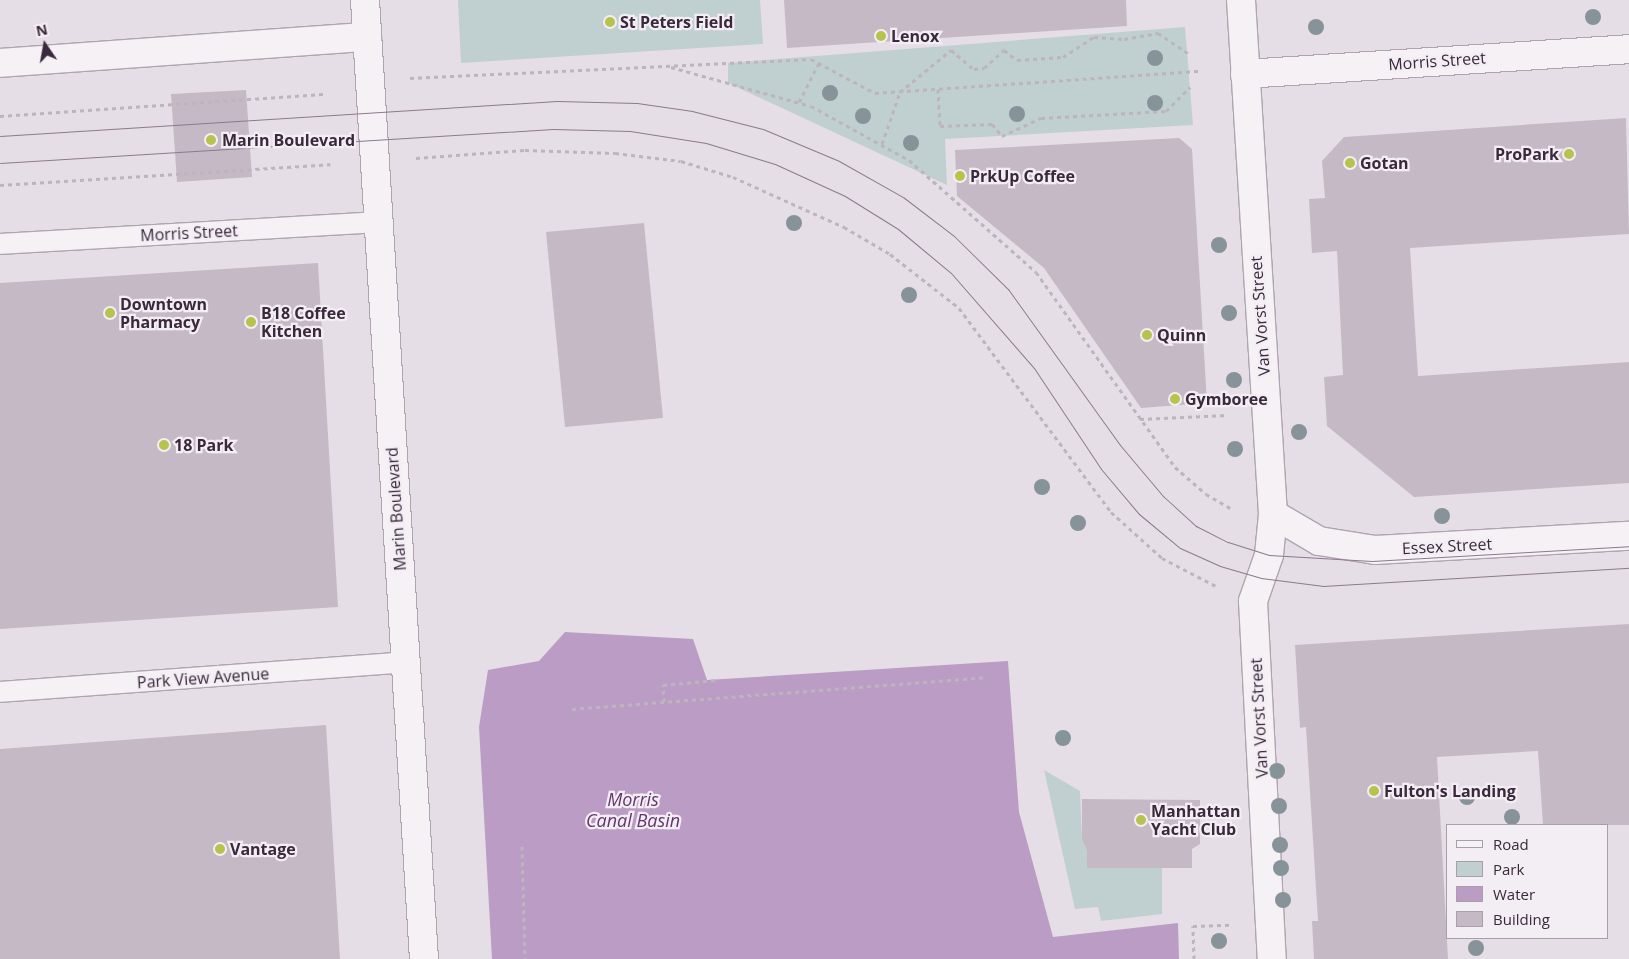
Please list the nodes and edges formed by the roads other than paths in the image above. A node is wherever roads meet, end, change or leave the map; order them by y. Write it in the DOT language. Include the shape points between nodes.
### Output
graph roads {
  1 [pos="365,0"];
  2 [pos="1240,0"];
  3 [pos="367,37"];
  4 [pos="1629,49"];
  5 [pos="0,63"];
  6 [pos="1245,74"];
  7 [pos="378,222"];
  8 [pos="0,244"];
  9 [pos="1273,514"];
  10 [pos="1629,536"];
  11 [pos="406,662"];
  12 [pos="0,692"];
  13 [pos="424,959"];
  14 [pos="1272,959"];
  1 -- 3 [label="street, Marin Boulevard"];
  2 -- 6 [label="street, Van Vorst Street"];
  3 -- 5 [label="street"];
  3 -- 7 [label="street, Marin Boulevard"];
  4 -- 6 [label="street, Morris Street"];
  6 -- 9 [label="street, Van Vorst Street"];
  7 -- 8 [label="lane, Morris Street"];
  7 -- 11 [label="street, Marin Boulevard"];
  9 -- 10 [label="street, Essex Street" via="1318,541 1375,550"];
  9 -- 14 [label="street, Van Vorst Street" via="1269,555 1253,602"];
  11 -- 12 [label="lane, Park View Avenue"];
  11 -- 13 [label="street, Marin Boulevard"];
}
